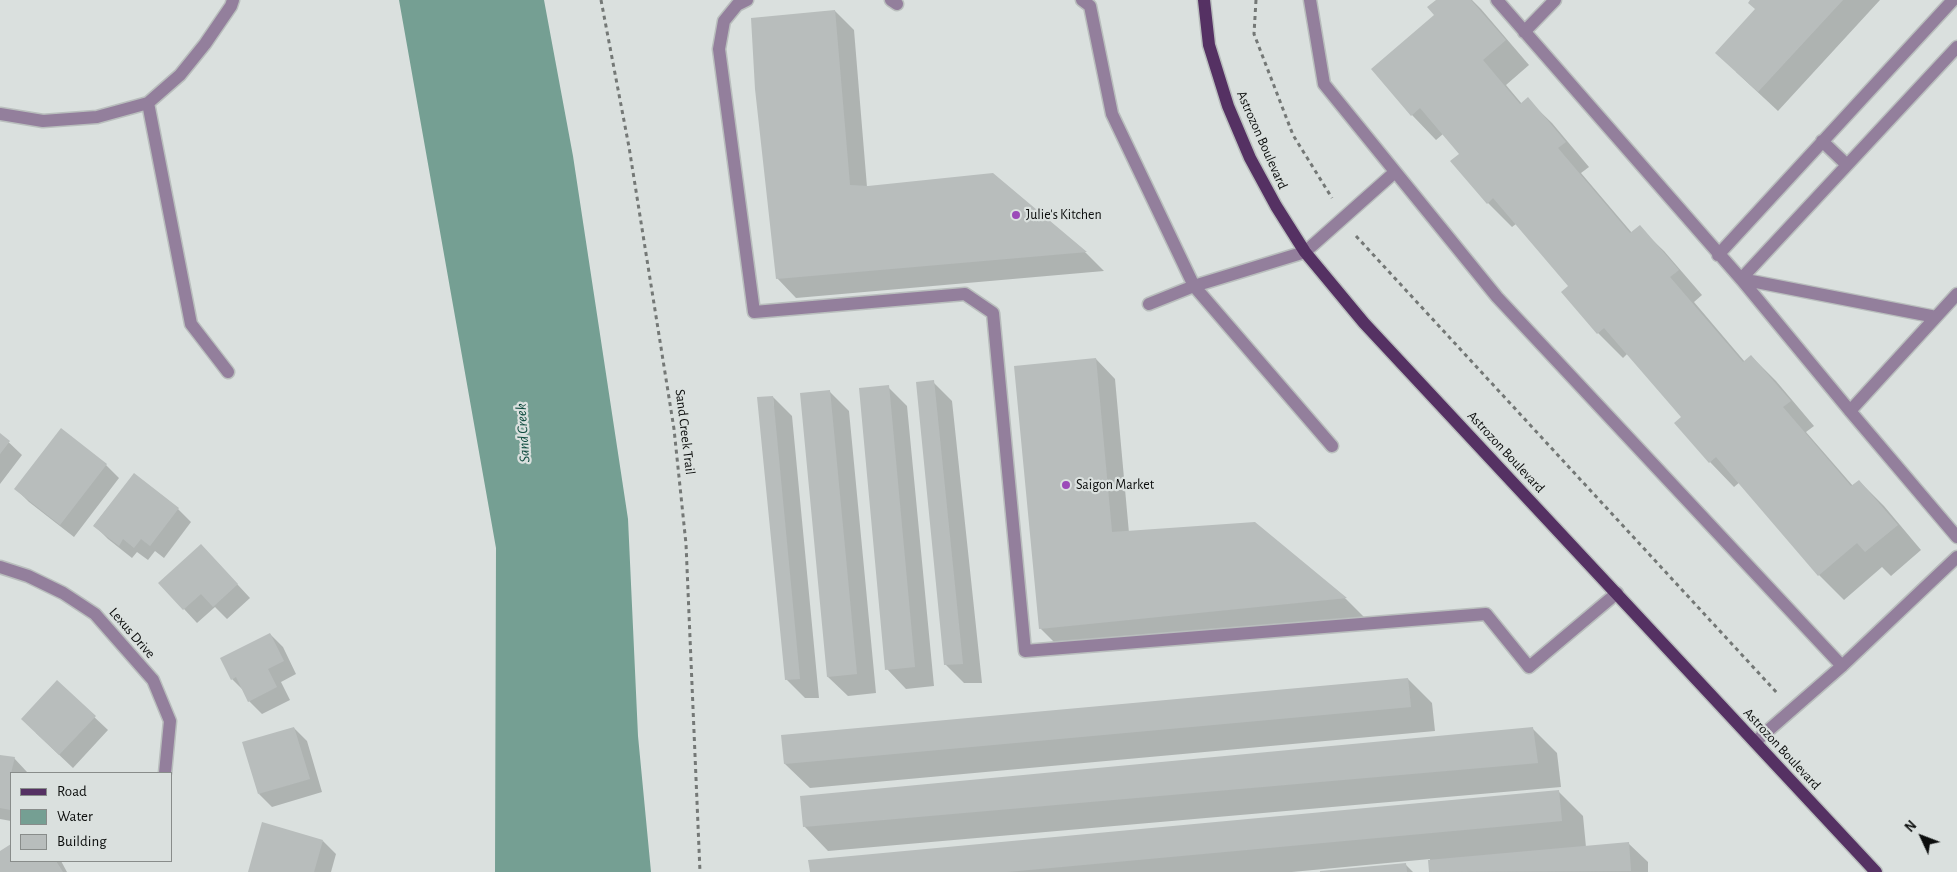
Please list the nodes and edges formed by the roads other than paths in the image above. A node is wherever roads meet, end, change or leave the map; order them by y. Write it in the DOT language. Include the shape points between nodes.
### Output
graph roads {
  1 [pos="233,0"];
  2 [pos="748,0"];
  3 [pos="1082,0"];
  4 [pos="1204,0"];
  5 [pos="1310,0"];
  6 [pos="1497,0"];
  7 [pos="1555,0"];
  8 [pos="1953,0"];
  9 [pos="1524,32"];
  10 [pos="1957,47"];
  11 [pos="148,103"];
  12 [pos="0,114"];
  13 [pos="1822,142"];
  14 [pos="1847,165"];
  15 [pos="1395,172"];
  16 [pos="1305,252"];
  17 [pos="1718,255"];
  18 [pos="1741,279"];
  19 [pos="1194,286"];
  20 [pos="1957,294"];
  21 [pos="1149,304"];
  22 [pos="1936,317"];
  23 [pos="228,372"];
  24 [pos="1850,411"];
  25 [pos="1332,446"];
  26 [pos="1957,537"];
  27 [pos="1957,557"];
  28 [pos="0,567"];
  29 [pos="1617,593"];
  30 [pos="1842,666"];
  31 [pos="1754,742"];
  32 [pos="165,772"];
  33 [pos="1876,872"];
  1 -- 11 [label="street" via="180,75"];
  2 -- 29 [label="street" via="737,5 724,21 720,49 754,312 965,294 993,313 1025,651 1486,614 1529,667"];
  3 -- 19 [label="street" via="1090,6 1112,114"];
  4 -- 16 [label="main road, Astrozon Boulevard" via="1209,44 1228,106 1250,158"];
  5 -- 15 [label="street" via="1324,84"];
  6 -- 9 [label="street"];
  7 -- 9 [label="street"];
  8 -- 13 [label="street"];
  9 -- 17 [label="street"];
  10 -- 14 [label="street"];
  11 -- 12 [label="street" via="97,117 61,120 43,121"];
  11 -- 23 [label="street" via="191,324"];
  13 -- 14 [label="street"];
  13 -- 17 [label="street"];
  14 -- 18 [label="street"];
  15 -- 16 [label="street"];
  15 -- 30 [label="street" via="1497,297"];
  16 -- 19 [label="street"];
  16 -- 29 [label="main road, Astrozon Boulevard" via="1364,323"];
  17 -- 18 [label="street"];
  18 -- 22 [label="street"];
  18 -- 24 [label="street"];
  19 -- 21 [label="street"];
  19 -- 25 [label="street"];
  20 -- 22 [label="street"];
  22 -- 24 [label="street"];
  24 -- 26 [label="street"];
  27 -- 30 [label="street"];
  28 -- 32 [label="street, Lexus Drive" via="63,593 95,614 153,680 170,721"];
  29 -- 31 [label="main road, Astrozon Boulevard"];
  30 -- 31 [label="street"];
  31 -- 33 [label="main road, Astrozon Boulevard"];
}
